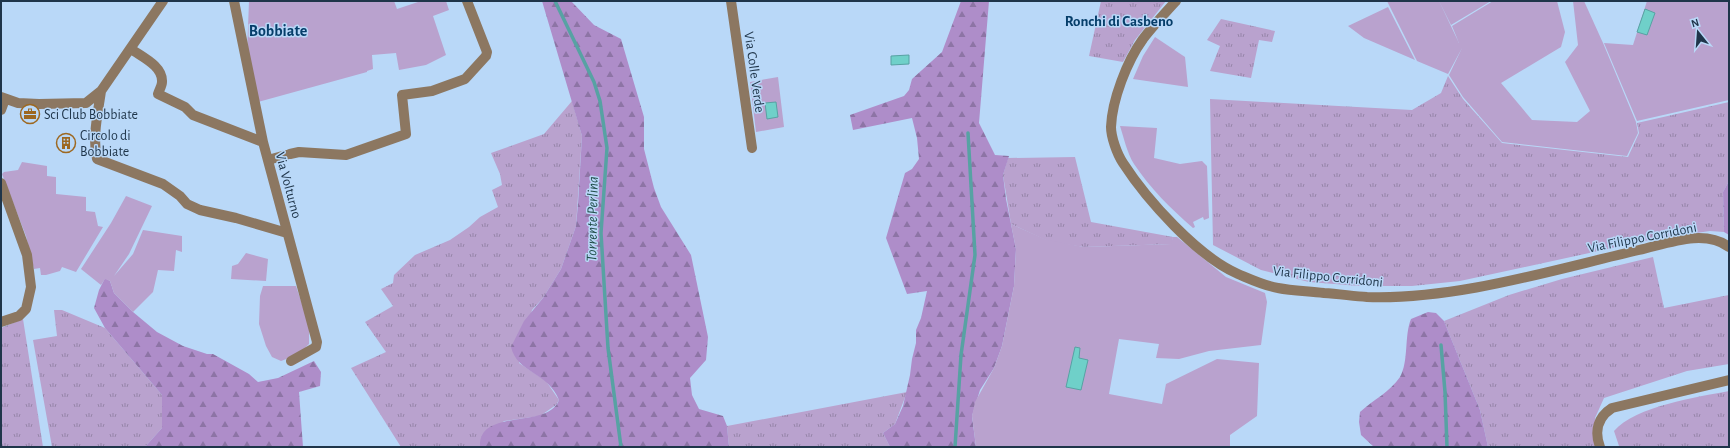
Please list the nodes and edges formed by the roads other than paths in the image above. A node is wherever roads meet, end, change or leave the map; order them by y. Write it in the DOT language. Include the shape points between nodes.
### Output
graph roads {
  1 [pos="163,1"];
  2 [pos="234,1"];
  3 [pos="467,1"];
  4 [pos="731,1"];
  5 [pos="1176,1"];
  6 [pos="131,50"];
  7 [pos="101,91"];
  8 [pos="3,98"];
  9 [pos="1,110"];
  10 [pos="263,142"];
  11 [pos="752,148"];
  12 [pos="268,160"];
  13 [pos="1,183"];
  14 [pos="287,233"];
  15 [pos="1729,247"];
  16 [pos="1,322"];
  17 [pos="291,361"];
  18 [pos="1729,380"];
  19 [pos="1600,447"];
  1 -- 6 [label="street"];
  2 -- 10 [label="street, Via Volturno"];
  3 -- 12 [label="street" via="487,52 486,56 465,79 432,91 402,95 406,134 346,155 299,152"];
  4 -- 11 [label="street, Via Colle Verde"];
  5 -- 15 [label="street, Via Filippo Corridoni" via="1142,40 1126,69 1116,99 1111,128 1119,157 1136,183 1169,220 1203,252 1236,274 1276,288 1367,297 1427,294 1465,289 1695,239 1716,240"];
  6 -- 7 [label="street"];
  6 -- 10 [label="street" via="156,67 161,74 162,82 158,94 185,107 193,115"];
  7 -- 8 [label="street" via="86,103 18,103"];
  7 -- 14 [label="street" via="95,132 97,159 163,184 187,204 200,210"];
  8 -- 9 [label="street"];
  10 -- 12 [label="street, Via Volturno"];
  12 -- 14 [label="street, Via Volturno"];
  13 -- 16 [label="street" via="27,255 31,286 26,310 19,316"];
  14 -- 17 [label="street, Via Volturno" via="318,342 316,347"];
  18 -- 19 [label="street" via="1606,411 1598,426 1597,437"];
}
